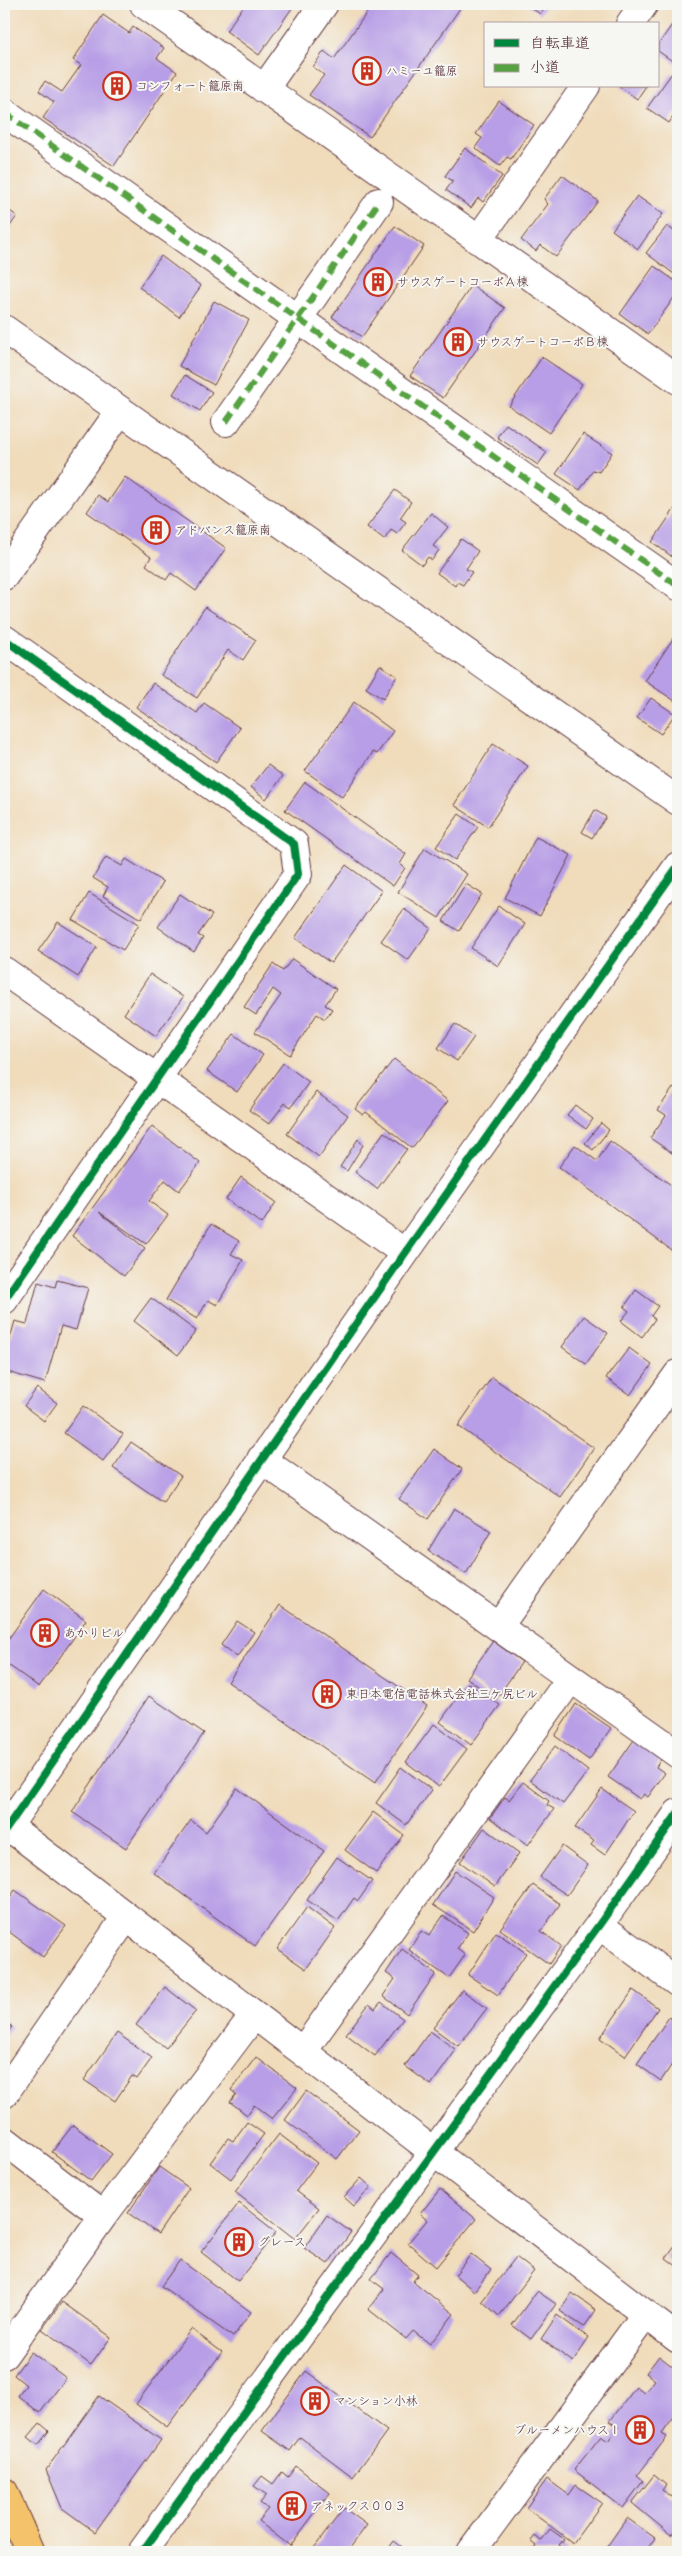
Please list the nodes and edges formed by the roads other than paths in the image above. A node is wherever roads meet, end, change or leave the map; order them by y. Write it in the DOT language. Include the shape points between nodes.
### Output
graph roads {
  1 [pos="144,4"];
  2 [pos="324,4"];
  3 [pos="644,4"];
  4 [pos="631,22"];
  5 [pos="264,88"];
  6 [pos="585,88"];
  7 [pos="4,112"];
  8 [pos="379,202"];
  9 [pos="478,240"];
  10 [pos="297,319"];
  11 [pos="4,329"];
  12 [pos="676,373"];
  13 [pos="120,411"];
  14 [pos="226,422"];
  15 [pos="4,576"];
  16 [pos="678,586"];
  17 [pos="4,639"];
  18 [pos="678,801"];
  19 [pos="678,866"];
  20 [pos="4,971"];
  21 [pos="157,1078"];
  22 [pos="405,1253"];
  23 [pos="4,1300"];
  24 [pos="678,1374"];
  25 [pos="261,1459"];
  26 [pos="499,1626"];
  27 [pos="571,1678"];
  28 [pos="678,1754"];
  29 [pos="678,1813"];
  30 [pos="6,1829"];
  31 [pos="126,1918"];
  32 [pos="599,1925"];
  33 [pos="678,1984"];
  34 [pos="254,2015"];
  35 [pos="303,2051"];
  36 [pos="4,2094"];
  37 [pos="4,2140"];
  38 [pos="434,2152"];
  39 [pos="103,2216"];
  40 [pos="646,2314"];
  41 [pos="678,2339"];
  42 [pos="4,2355"];
  43 [pos="4,2492"];
  44 [pos="30,2552"];
  45 [pos="142,2552"];
  46 [pos="471,2552"];
  1 -- 5 [label="street"];
  2 -- 5 [label="street"];
  3 -- 4 [label="street"];
  5 -- 9 [label="street"];
  6 -- 9 [label="street"];
  7 -- 10 [label="street"];
  8 -- 10 [label="street"];
  9 -- 12 [label="street"];
  10 -- 14 [label="street"];
  10 -- 16 [label="street"];
  11 -- 13 [label="street"];
  13 -- 15 [label="street"];
  13 -- 18 [label="street"];
  17 -- 21 [label="street" via="294,844 298,874"];
  19 -- 22 [label="street"];
  20 -- 21 [label="street"];
  21 -- 22 [label="street"];
  21 -- 23 [label="street"];
  22 -- 25 [label="street"];
  24 -- 26 [label="street"];
  25 -- 26 [label="street"];
  25 -- 30 [label="street"];
  26 -- 27 [label="street"];
  27 -- 28 [label="street"];
  27 -- 35 [label="street"];
  29 -- 32 [label="street"];
  30 -- 31 [label="street"];
  31 -- 34 [label="street"];
  31 -- 36 [label="street"];
  32 -- 33 [label="street"];
  32 -- 38 [label="street"];
  34 -- 35 [label="street"];
  34 -- 39 [label="street"];
  35 -- 38 [label="street"];
  37 -- 39 [label="street"];
  38 -- 40 [label="street"];
  38 -- 45 [label="street"];
  39 -- 42 [label="street"];
  40 -- 41 [label="street"];
  40 -- 46 [label="street"];
  43 -- 44 [label="main road"];
}
